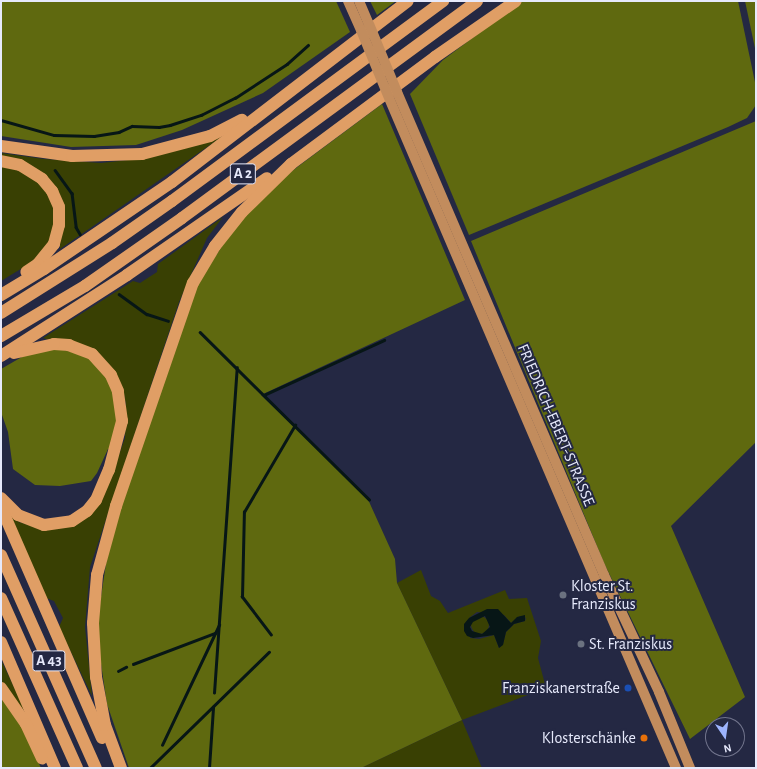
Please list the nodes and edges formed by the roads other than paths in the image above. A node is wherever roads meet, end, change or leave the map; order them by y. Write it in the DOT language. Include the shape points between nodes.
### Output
graph roads {
  1 [pos="348,1"];
  2 [pos="359,1"];
  3 [pos="408,1"];
  4 [pos="443,1"];
  5 [pos="477,1"];
  6 [pos="505,1"];
  7 [pos="516,1"];
  8 [pos="365,27"];
  9 [pos="435,57"];
  10 [pos="301,81"];
  11 [pos="393,95"];
  12 [pos="347,122"];
  13 [pos="1,146"];
  14 [pos="1,161"];
  15 [pos="1,290"];
  16 [pos="1,295"];
  17 [pos="1,313"];
  18 [pos="1,336"];
  19 [pos="1,357"];
  20 [pos="1,498"];
  21 [pos="1,507"];
  22 [pos="1,555"];
  23 [pos="1,598"];
  24 [pos="1,642"];
  25 [pos="1,688"];
  26 [pos="47,768"];
  27 [pos="54,768"];
  28 [pos="77,768"];
  29 [pos="96,768"];
  30 [pos="115,768"];
  31 [pos="121,768"];
  32 [pos="676,768"];
  33 [pos="690,768"];
  1 -- 8 [label="main road"];
  2 -- 8 [label="main road"];
  3 -- 10 [label="highway"];
  4 -- 17 [label="highway, A 2" via="154,214"];
  5 -- 18 [label="highway, A 2" via="182,218 85,286"];
  6 -- 9 [label="highway"];
  7 -- 9 [label="highway"];
  8 -- 11 [label="main road, bridge"];
  9 -- 12 [label="highway"];
  10 -- 13 [label="highway" via="234,126 210,136 142,154 72,156"];
  10 -- 16 [label="highway" via="172,182 44,269"];
  11 -- 32 [label="main road, FRIEDRICH-EBERT-STRASSE"];
  11 -- 33 [label="main road, FRIEDRICH-EBERT-STRASSE" via="604,575 659,692"];
  12 -- 19 [label="highway" via="127,275"];
  12 -- 31 [label="highway" via="291,164 242,212 215,246 193,283 185,304 116,506 97,576 93,623 96,677 104,725"];
  14 -- 15 [label="highway" via="20,165 42,179 57,199 60,216 57,238 45,256"];
  19 -- 20 [label="highway" via="32,347 54,344 69,345 92,354 111,375 118,391 122,421 109,470 96,500 87,511 72,521 44,525 18,515"];
  21 -- 30 [label="highway"];
  22 -- 29 [label="highway, A 43"];
  23 -- 28 [label="highway, A 43"];
  24 -- 27 [label="highway"];
  25 -- 26 [label="highway" via="26,724"];
}
